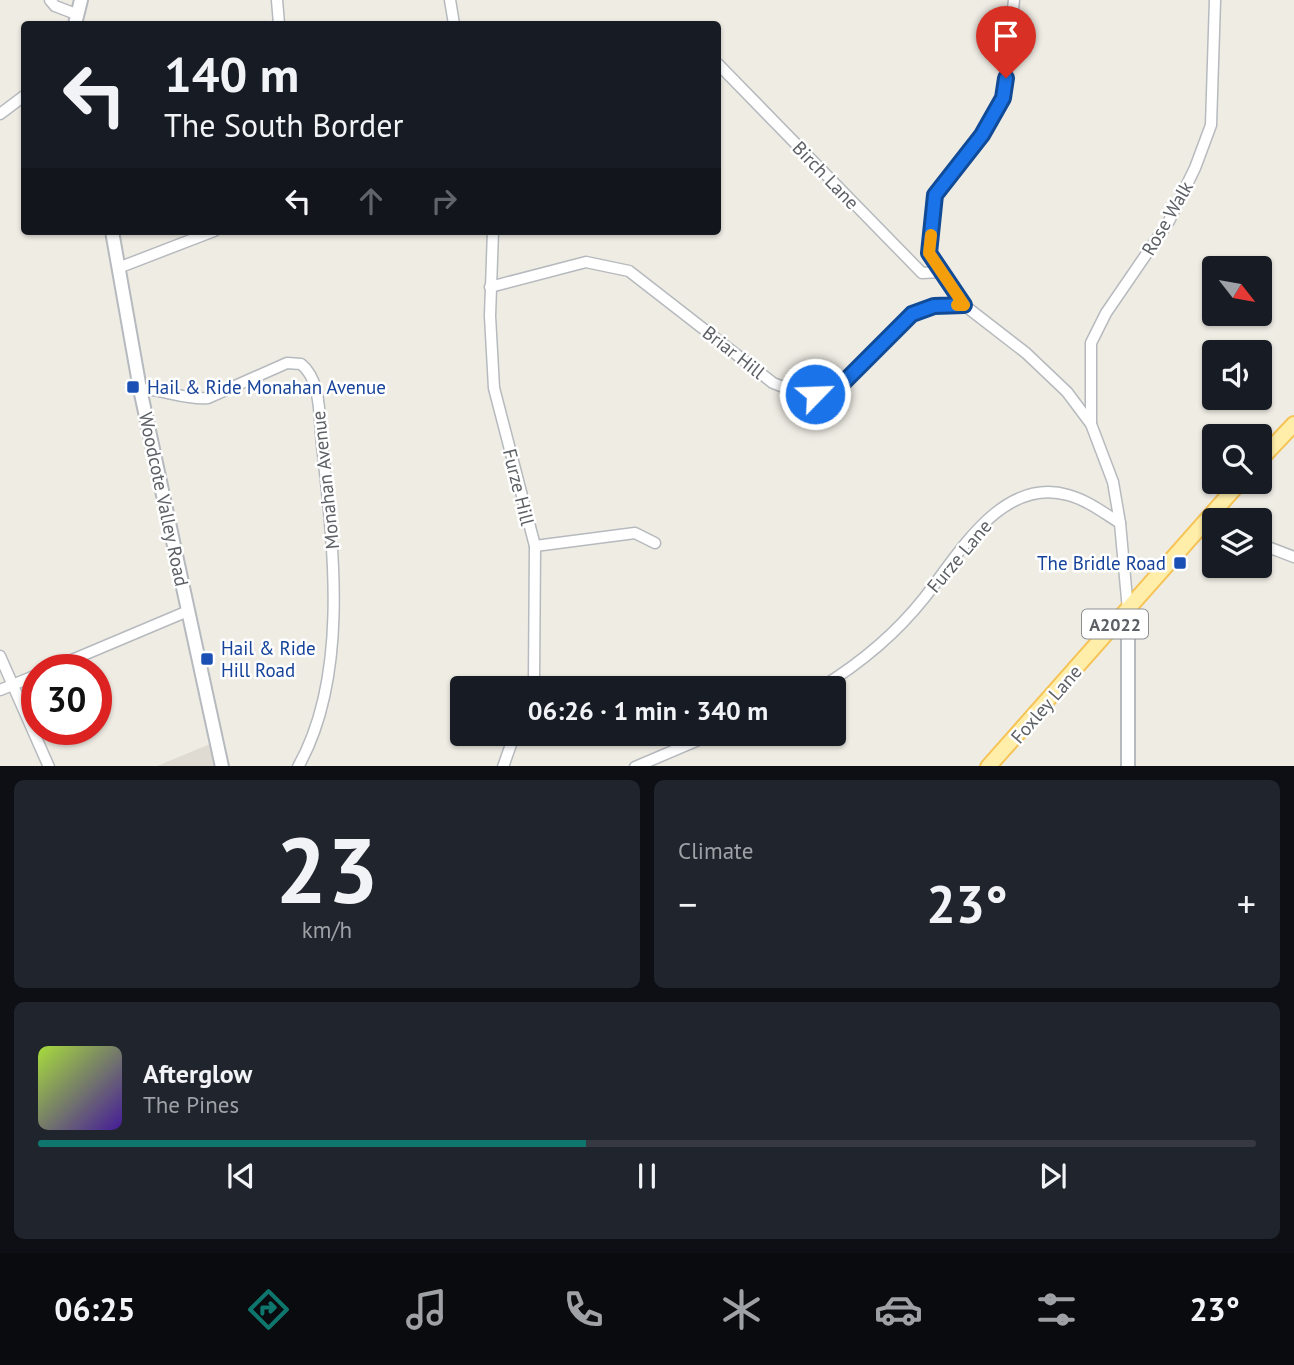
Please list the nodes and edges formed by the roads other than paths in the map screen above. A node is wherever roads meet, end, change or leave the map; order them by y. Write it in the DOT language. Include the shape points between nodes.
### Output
graph roads {
  1 [pos="50,0"];
  2 [pos="81,0"];
  3 [pos="277,0"];
  4 [pos="450,0"];
  5 [pos="1014,0"];
  6 [pos="1215,0"];
  7 [pos="75,19"];
  8 [pos="279,21"];
  9 [pos="454,21"];
  10 [pos="721,67"];
  11 [pos="21,98"];
  12 [pos="0,114"];
  13 [pos="113,235"];
  14 [pos="204,235"];
  15 [pos="493,235"];
  16 [pos="118,268"];
  17 [pos="941,272"];
  18 [pos="490,287"];
  19 [pos="964,305"];
  20 [pos="140,389"];
  21 [pos="1091,424"];
  22 [pos="1294,424"];
  23 [pos="1272,447"];
  24 [pos="1120,523"];
  25 [pos="1202,532"];
  26 [pos="656,543"];
  27 [pos="535,546"];
  28 [pos="1272,549"];
  29 [pos="1294,557"];
  30 [pos="1128,610"];
  31 [pos="188,611"];
  32 [pos="86,654"];
  33 [pos="0,656"];
  34 [pos="534,676"];
  35 [pos="839,676"];
  36 [pos="21,681"];
  37 [pos="12,685"];
  38 [pos="0,690"];
  39 [pos="510,746"];
  40 [pos="684,746"];
  41 [pos="49,766"];
  42 [pos="222,766"];
  43 [pos="298,766"];
  44 [pos="503,766"];
  45 [pos="635,766"];
  46 [pos="988,766"];
  47 [pos="1128,766"];
  1 -- 7 [label="street"];
  2 -- 7 [label="street"];
  3 -- 8 [label="street"];
  4 -- 9 [label="street"];
  5 -- 17 [label="street" via="1003,98 982,135 935,195 929,253"];
  6 -- 21 [label="street, Rose Walk" via="1211,125 1169,221 1106,313 1091,344"];
  10 -- 17 [label="street, Birch Lane" via="922,272"];
  11 -- 12 [label="street"];
  13 -- 16 [label="street, Woodcote Valley Road"];
  14 -- 16 [label="street"];
  15 -- 18 [label="street, Furze Hill"];
  16 -- 20 [label="street, Woodcote Valley Road"];
  17 -- 19 [label="street"];
  18 -- 19 [label="street, Briar Hill" via="586,262 629,271 773,383 795,393 815,394 840,386 912,314 934,306"];
  18 -- 27 [label="street, Furze Hill" via="494,388"];
  19 -- 21 [label="street" via="1027,353 1067,392"];
  20 -- 31 [label="street, Woodcote Valley Road"];
  20 -- 43 [label="street, Monahan Avenue" via="208,398 287,363 301,364 314,379 328,495 333,597 322,699 308,749"];
  21 -- 24 [label="street" via="1113,482"];
  22 -- 23 [label="main road"];
  24 -- 30 [label="street"];
  24 -- 35 [label="street, Furze Lane" via="1066,494 1027,498 999,510 973,533 885,642"];
  25 -- 30 [label="main road, Foxley Lane / A2022"];
  26 -- 27 [label="street" via="635,533"];
  27 -- 34 [label="street, Furze Hill"];
  28 -- 29 [label="street"];
  30 -- 46 [label="main road, Foxley Lane / A2022"];
  30 -- 47 [label="street"];
  31 -- 32 [label="street"];
  31 -- 42 [label="street, Woodcote Valley Road"];
  33 -- 37 [label="street"];
  36 -- 37 [label="street"];
  37 -- 38 [label="street"];
  37 -- 41 [label="street"];
  39 -- 44 [label="street"];
  40 -- 45 [label="street"];
}
